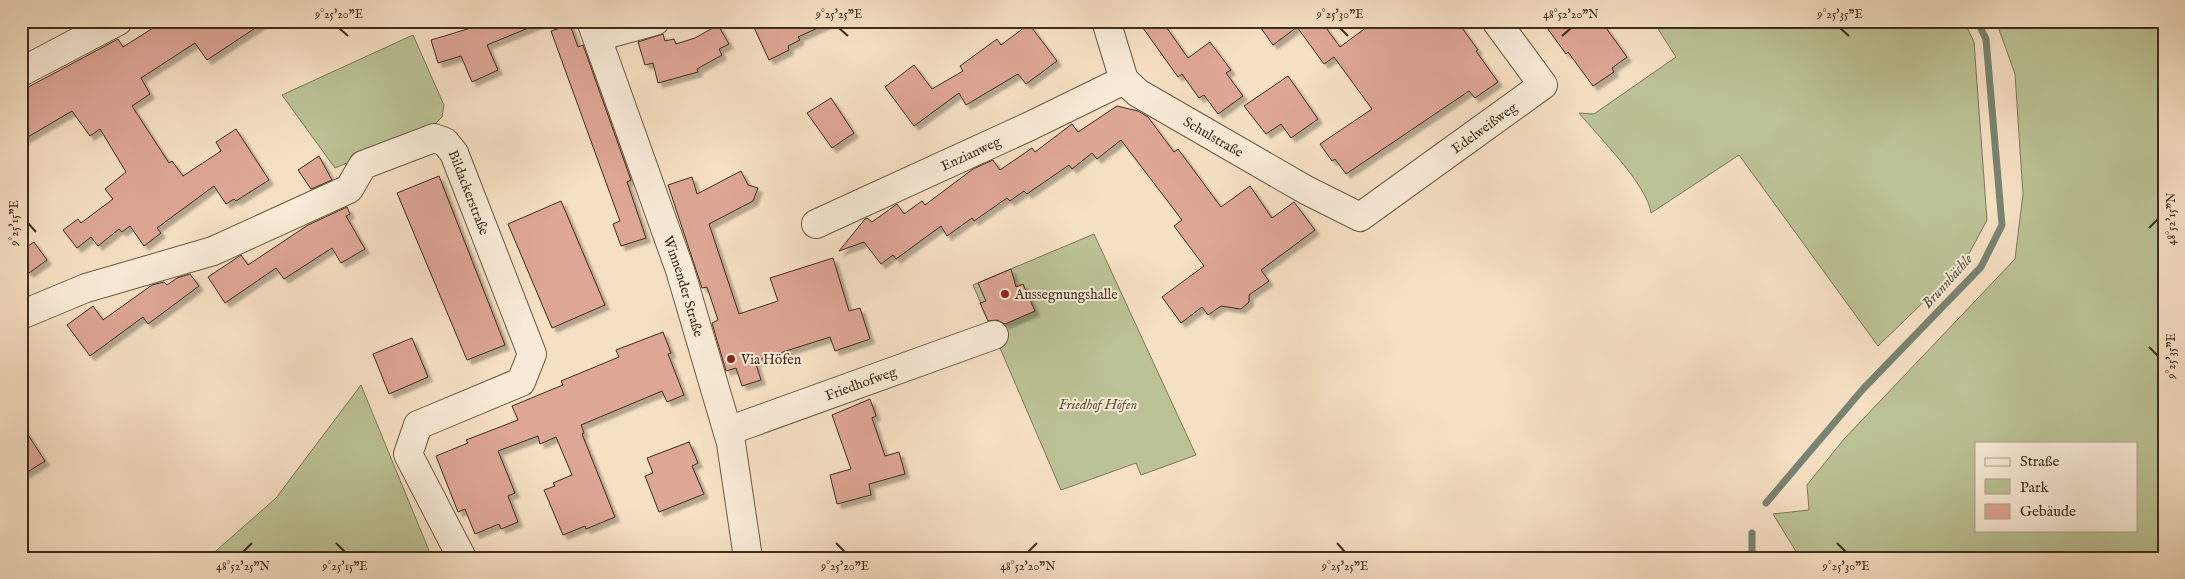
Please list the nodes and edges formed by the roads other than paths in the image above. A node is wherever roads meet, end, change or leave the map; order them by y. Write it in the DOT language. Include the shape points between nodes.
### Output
graph roads {
  1 [pos="118,21"];
  2 [pos="655,21"];
  3 [pos="1106,21"];
  4 [pos="1496,21"];
  5 [pos="594,29"];
  6 [pos="21,72"];
  7 [pos="1124,80"];
  8 [pos="1360,217"];
  9 [pos="816,224"];
  10 [pos="21,315"];
  11 [pos="994,335"];
  12 [pos="728,431"];
  13 [pos="462,558"];
  14 [pos="748,558"];
  1 -- 6 [label="street"];
  2 -- 5 [label="street"];
  3 -- 7 [label="street"];
  4 -- 8 [label="street, Edelweißweg" via="1543,85"];
  5 -- 12 [label="street, Winnender Straße" via="680,270"];
  7 -- 8 [label="street, Schulstraße" via="1138,93"];
  7 -- 9 [label="street, Enzianweg"];
  10 -- 13 [label="street, Bildackerstraße" via="86,288 213,251 349,189 363,165 434,138 445,142 454,152 532,354 521,382 418,425 408,454"];
  11 -- 12 [label="street, Friedhofweg"];
  12 -- 14 [label="street, Winnender Straße"];
}
